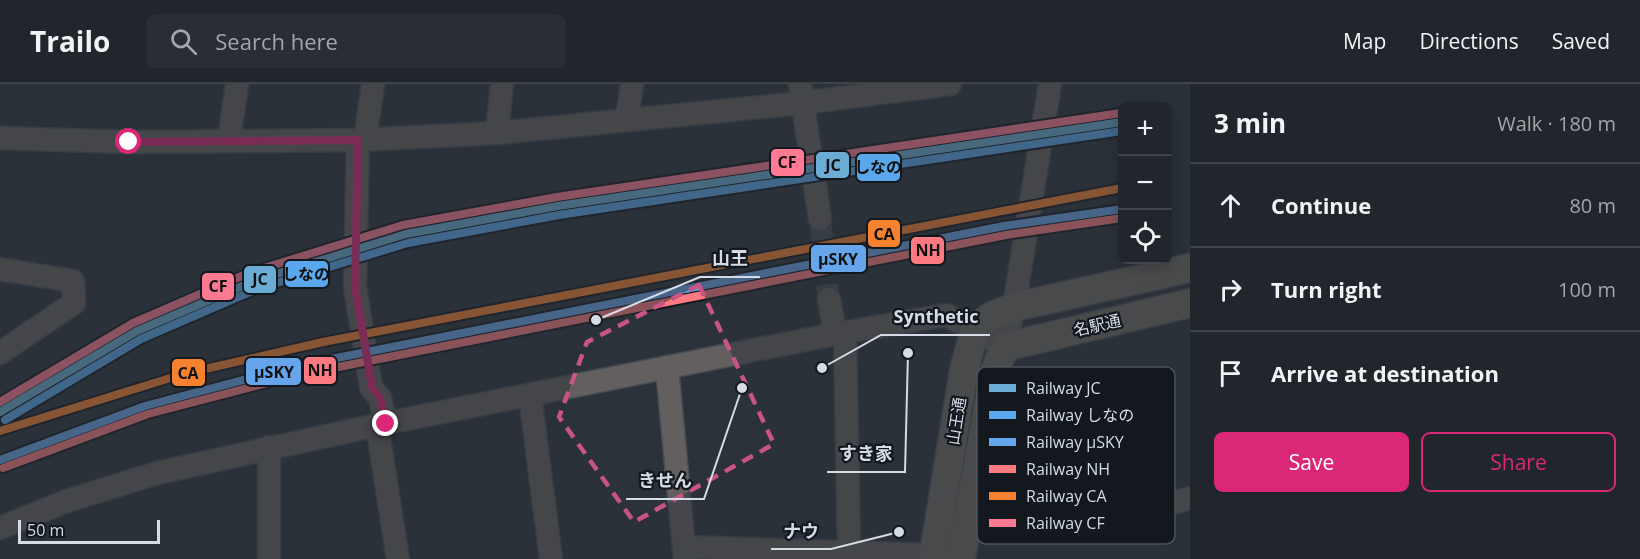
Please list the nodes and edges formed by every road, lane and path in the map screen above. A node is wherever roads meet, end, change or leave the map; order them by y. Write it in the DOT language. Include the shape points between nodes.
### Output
graph roads {
  1 [pos="237,84"];
  2 [pos="373,84"];
  3 [pos="502,84"];
  4 [pos="632,84"];
  5 [pos="950,84"];
  6 [pos="1050,84"];
  7 [pos="801,93"];
  8 [pos="627,119"];
  9 [pos="497,133"];
  10 [pos="0,138"];
  11 [pos="229,140"];
  12 [pos="362,140"];
  13 [pos="820,219"];
  14 [pos="1190,268"];
  15 [pos="0,269"];
  16 [pos="830,299"];
  17 [pos="1190,303"];
  18 [pos="1014,307"];
  19 [pos="975,329"];
  20 [pos="840,333"];
  21 [pos="1005,347"];
  22 [pos="0,353"];
  23 [pos="667,367"];
  24 [pos="997,367"];
  25 [pos="530,395"];
  26 [pos="382,424"];
  27 [pos="269,447"];
  28 [pos="977,466"];
  29 [pos="974,483"];
  30 [pos="977,483"];
  31 [pos="1190,498"];
  32 [pos="1175,502"];
  33 [pos="0,528"];
  34 [pos="685,553"];
  35 [pos="849,553"];
  36 [pos="933,557"];
  37 [pos="269,559"];
  38 [pos="398,559"];
  39 [pos="551,559"];
  40 [pos="961,559"];
  1 -- 11 [label="street"];
  2 -- 12 [label="street"];
  3 -- 9 [label="street"];
  4 -- 8 [label="street"];
  5 -- 7 [label="street"];
  6 -- 18 [label="street"];
  7 -- 8 [label="street"];
  7 -- 13 [label="street"];
  8 -- 9 [label="street"];
  9 -- 12 [label="street"];
  10 -- 11 [label="street"];
  11 -- 12 [label="street"];
  12 -- 26 [label="street" via="355,287 372,387 380,398"];
  14 -- 18 [label="main road"];
  15 -- 22 [label="street" via="73,281 74,303"];
  16 -- 20 [label="street"];
  17 -- 21 [label="main road, 名駅通"];
  18 -- 19 [label="main road" via="990,317"];
  18 -- 21 [label="street"];
  19 -- 20 [label="street" via="945,315"];
  19 -- 21 [label="street"];
  19 -- 36 [label="main road, 山王通" via="964,370"];
  20 -- 23 [label="street"];
  20 -- 35 [label="street"];
  21 -- 24 [label="main road, 山王通"];
  23 -- 25 [label="street"];
  23 -- 34 [label="street"];
  25 -- 26 [label="street"];
  25 -- 39 [label="street"];
  26 -- 27 [label="street"];
  26 -- 38 [label="street"];
  27 -- 33 [label="street" via="157,473 67,501"];
  27 -- 37 [label="street"];
  28 -- 29 [label="main road, 山王通"];
  29 -- 30 [label="street"];
  29 -- 40 [label="main road, 山王通"];
  31 -- 32 [label="street"];
  34 -- 35 [label="street"];
  35 -- 36 [label="street"];
}
